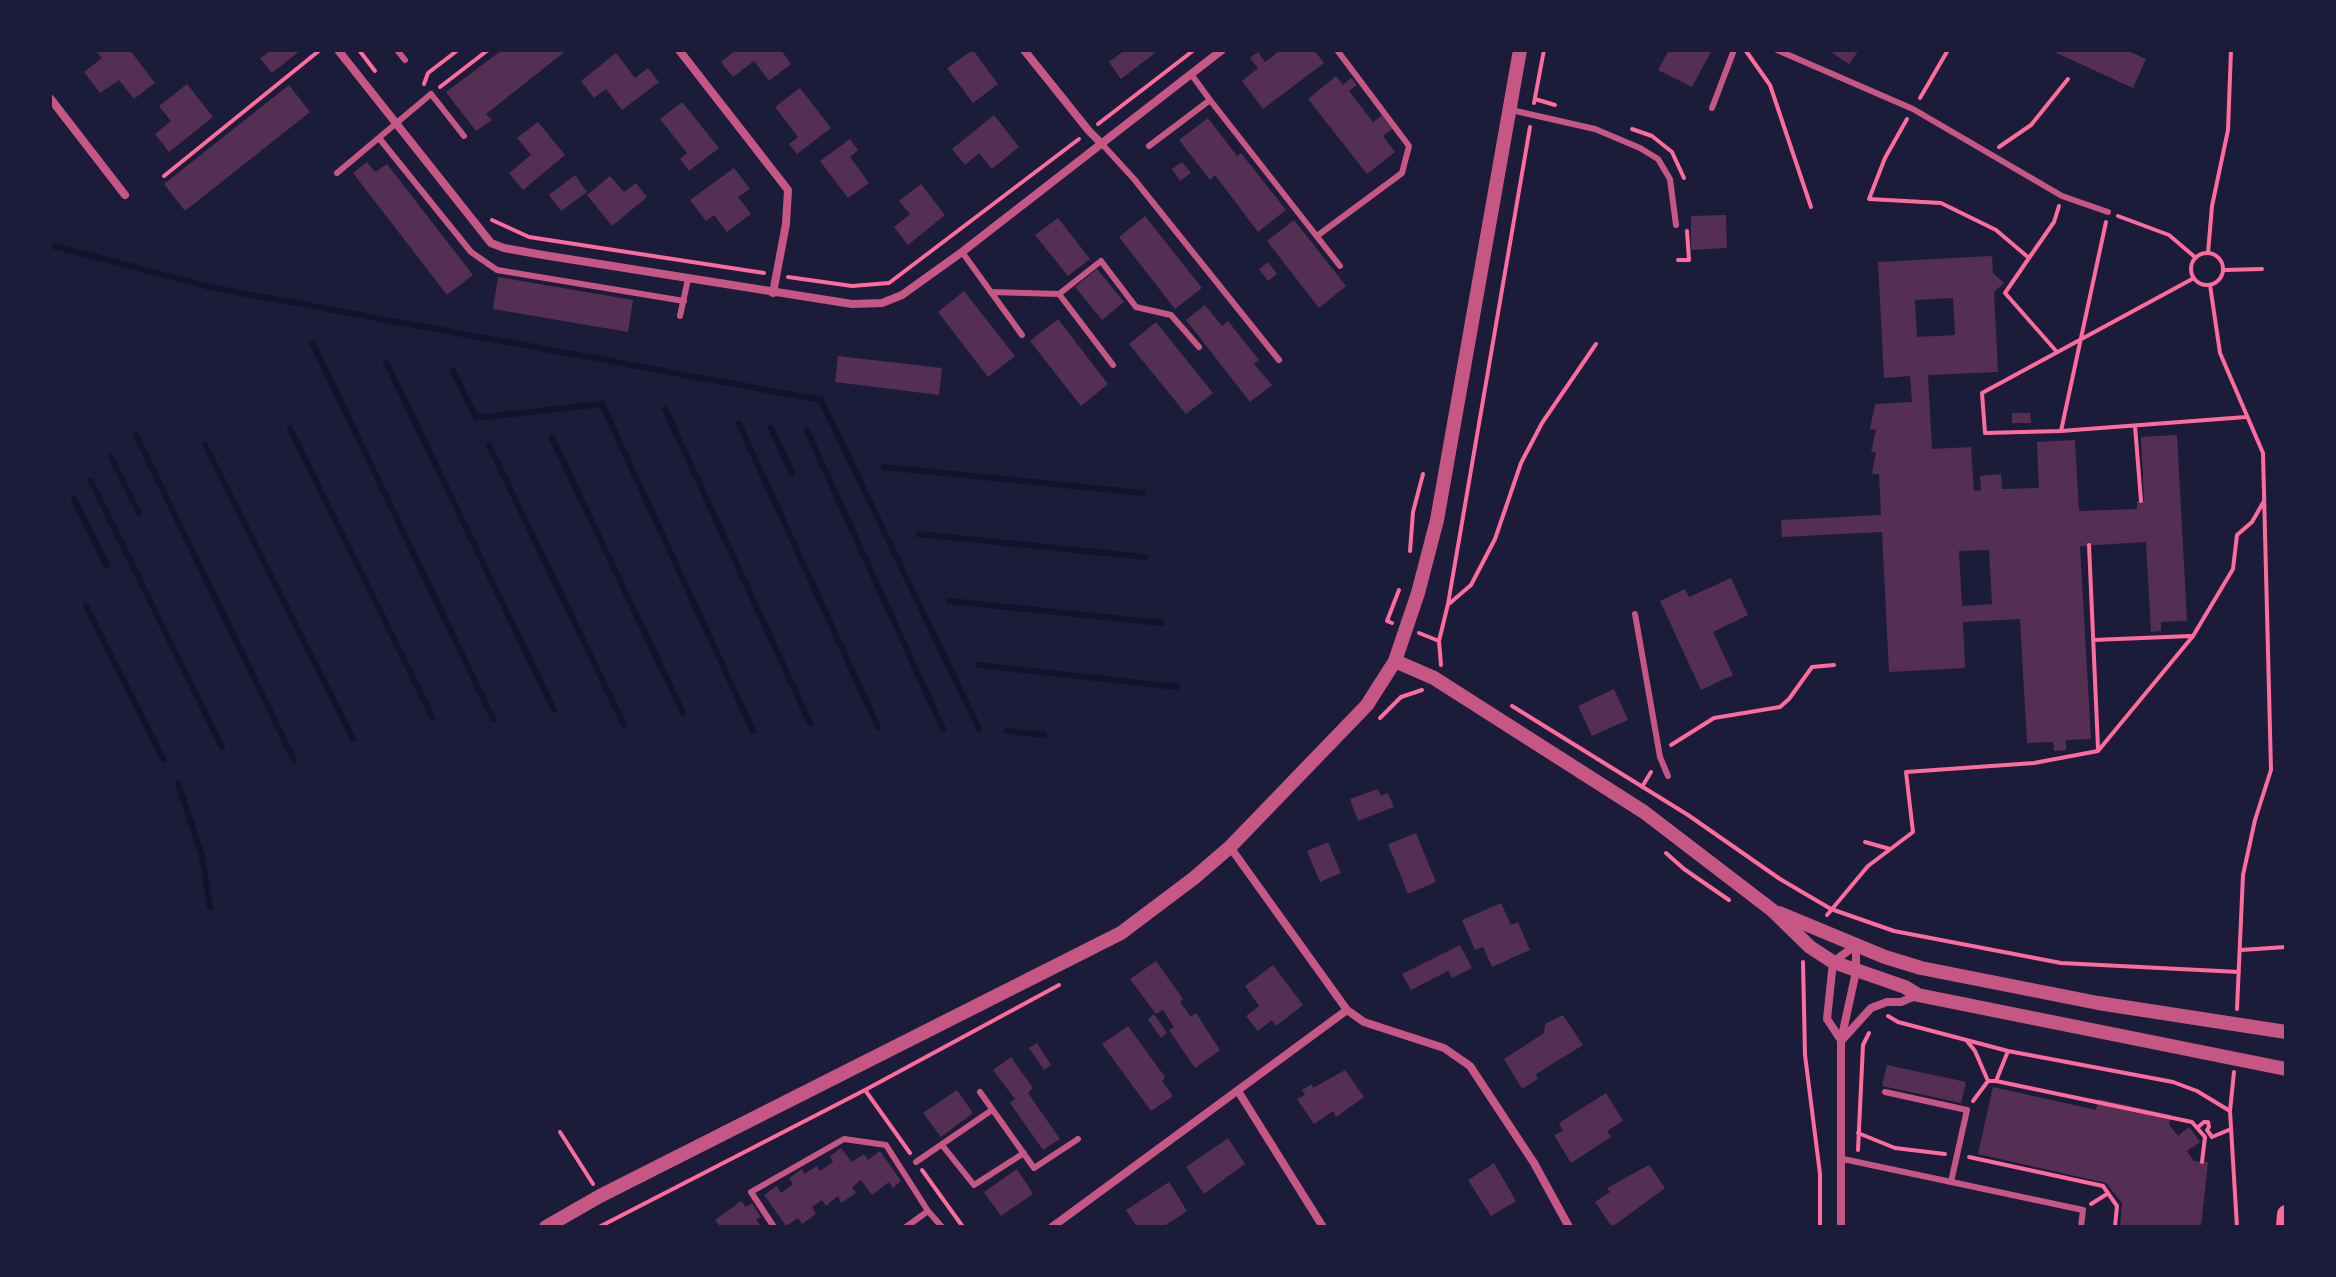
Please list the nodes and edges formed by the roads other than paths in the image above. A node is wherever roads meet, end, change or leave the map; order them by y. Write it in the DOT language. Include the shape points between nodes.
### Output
graph roads {
  1 [pos="338,50"];
  2 [pos="397,50"];
  3 [pos="679,50"];
  4 [pos="1024,50"];
  5 [pos="1222,50"];
  6 [pos="1337,50"];
  7 [pos="1520,50"];
  8 [pos="1734,50"];
  9 [pos="1777,50"];
  10 [pos="405,60"];
  11 [pos="1191,74"];
  12 [pos="50,98"];
  13 [pos="1210,100"];
  14 [pos="1712,108"];
  15 [pos="1507,109"];
  16 [pos="396,124"];
  17 [pos="464,136"];
  18 [pos="379,138"];
  19 [pos="1102,144"];
  20 [pos="1149,146"];
  21 [pos="337,173"];
  22 [pos="125,195"];
  23 [pos="2108,212"];
  24 [pos="1676,225"];
  25 [pos="1317,236"];
  26 [pos="962,252"];
  27 [pos="1340,266"];
  28 [pos="688,279"];
  29 [pos="991,292"];
  30 [pos="773,293"];
  31 [pos="1059,294"];
  32 [pos="684,301"];
  33 [pos="680,316"];
  34 [pos="1022,335"];
  35 [pos="1199,347"];
  36 [pos="1279,360"];
  37 [pos="1113,365"];
  38 [pos="1635,614"];
  39 [pos="1395,661"];
  40 [pos="1668,776"];
  41 [pos="1230,847"];
  42 [pos="1772,910"];
  43 [pos="1856,945"];
  44 [pos="1833,962"];
  45 [pos="1856,972"];
  46 [pos="1918,995"];
  47 [pos="1347,1010"];
  48 [pos="2286,1032"];
  49 [pos="1841,1040"];
  50 [pos="2286,1069"];
  51 [pos="1238,1091"];
  52 [pos="980,1092"];
  53 [pos="1885,1092"];
  54 [pos="992,1110"];
  55 [pos="1078,1139"];
  56 [pos="942,1145"];
  57 [pos="1024,1153"];
  58 [pos="1843,1159"];
  59 [pos="916,1162"];
  60 [pos="1951,1182"];
  61 [pos="928,1211"];
  62 [pos="2286,1214"];
  63 [pos="546,1227"];
  64 [pos="774,1227"];
  65 [pos="906,1227"];
  66 [pos="942,1227"];
  67 [pos="1052,1227"];
  68 [pos="1323,1227"];
  69 [pos="1569,1227"];
  70 [pos="1841,1227"];
  71 [pos="2081,1227"];
  72 [pos="2285,1227"];
  1 -- 16 [label="street"];
  2 -- 10 [label="lane"];
  3 -- 30 [label="street" via="788,190"];
  4 -- 19 [label="street"];
  5 -- 11 [label="street"];
  6 -- 25 [label="lane" via="1409,146 1402,173"];
  7 -- 15 [label="street"];
  8 -- 14 [label="lane"];
  9 -- 23 [label="lane" via="1913,109 2062,196"];
  11 -- 13 [label="lane"];
  11 -- 19 [label="street"];
  12 -- 22 [label="street"];
  13 -- 20 [label="lane"];
  13 -- 25 [label="lane"];
  15 -- 24 [label="lane" via="1595,129 1658,159 1670,179"];
  15 -- 39 [label="street" via="1437,520"];
  16 -- 17 [label="lane" via="431,94"];
  16 -- 18 [label="lane"];
  16 -- 28 [label="street" via="491,243"];
  18 -- 21 [label="lane"];
  18 -- 32 [label="lane" via="471,252 497,270"];
  19 -- 26 [label="street"];
  19 -- 36 [label="lane"];
  25 -- 27 [label="lane"];
  26 -- 29 [label="lane"];
  26 -- 30 [label="street" via="902,295 882,303"];
  28 -- 30 [label="street"];
  28 -- 32 [label="lane"];
  29 -- 31 [label="lane"];
  29 -- 34 [label="lane"];
  31 -- 35 [label="lane" via="1101,261 1136,307 1171,315"];
  31 -- 37 [label="lane"];
  32 -- 33 [label="lane"];
  38 -- 40 [label="lane" via="1660,757"];
  39 -- 41 [label="street" via="1367,705"];
  39 -- 42 [label="street" via="1434,678 1644,812"];
  41 -- 47 [label="street"];
  41 -- 63 [label="street" via="1121,933"];
  42 -- 43 [label="street"];
  42 -- 44 [label="street"];
  43 -- 44 [label="street"];
  43 -- 45 [label="street"];
  43 -- 48 [label="street" via="1909,965 1975,980"];
  44 -- 45 [label="street"];
  44 -- 49 [label="street" via="1827,1019"];
  45 -- 46 [label="street"];
  45 -- 49 [label="street"];
  46 -- 49 [label="street" via="1871,1008"];
  46 -- 50 [label="street"];
  47 -- 51 [label="street"];
  47 -- 69 [label="street" via="1364,1022 1444,1048 1470,1066"];
  49 -- 58 [label="street"];
  51 -- 67 [label="street"];
  51 -- 68 [label="street"];
  52 -- 54 [label="lane"];
  53 -- 60 [label="lane" via="1967,1110"];
  54 -- 56 [label="lane"];
  54 -- 57 [label="lane"];
  55 -- 57 [label="lane" via="1034,1168"];
  56 -- 57 [label="lane" via="974,1185"];
  56 -- 59 [label="lane"];
  58 -- 60 [label="lane"];
  58 -- 70 [label="street"];
  60 -- 71 [label="lane" via="2083,1210"];
  61 -- 64 [label="lane" via="886,1145 844,1139 751,1192"];
  61 -- 65 [label="lane"];
  61 -- 66 [label="lane"];
  62 -- 72 [label="main road"];
}
